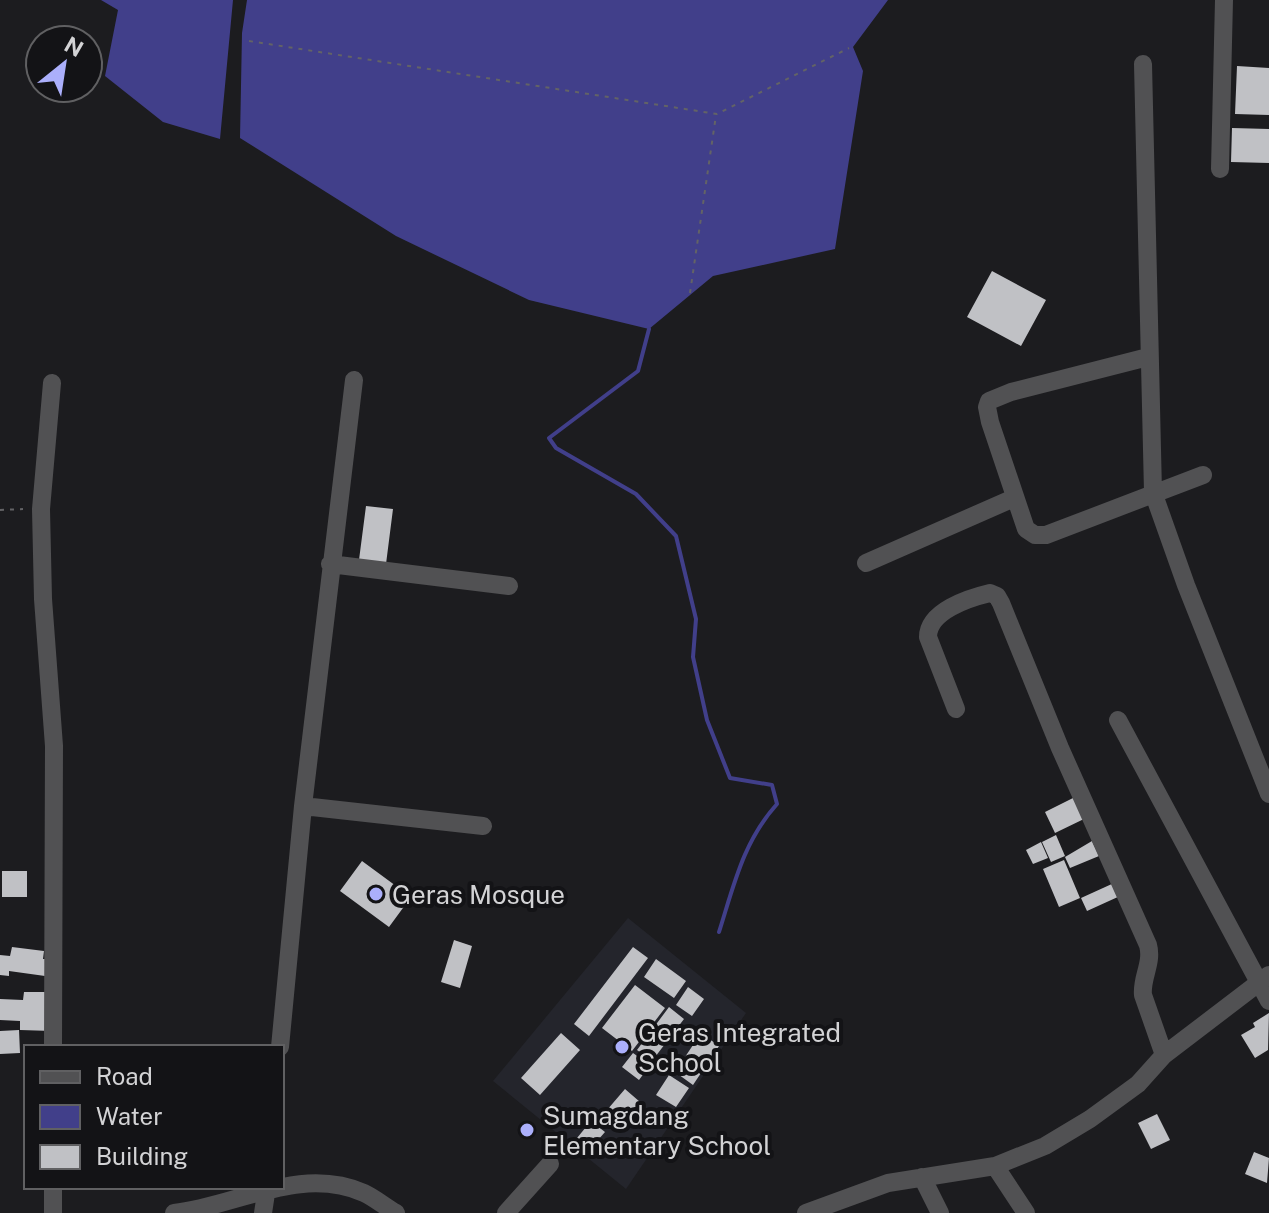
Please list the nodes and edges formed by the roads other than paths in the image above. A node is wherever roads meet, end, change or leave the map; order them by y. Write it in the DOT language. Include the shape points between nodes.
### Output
graph roads {
  1 [pos="1224,2"];
  2 [pos="1143,64"];
  3 [pos="1220,169"];
  4 [pos="1148,357"];
  5 [pos="354,380"];
  6 [pos="52,383"];
  7 [pos="1203,475"];
  8 [pos="1153,492"];
  9 [pos="1014,498"];
  10 [pos="866,563"];
  11 [pos="330,564"];
  12 [pos="509,586"];
  13 [pos="956,709"];
  14 [pos="1118,720"];
  15 [pos="1269,794"];
  16 [pos="303,806"];
  17 [pos="483,826"];
  18 [pos="1264,978"];
  19 [pos="1269,1001"];
  20 [pos="53,1045"];
  21 [pos="280,1045"];
  22 [pos="1164,1055"];
  23 [pos="550,1164"];
  24 [pos="995,1166"];
  25 [pos="922,1177"];
  26 [pos="284,1187"];
  27 [pos="53,1189"];
  28 [pos="267,1189"];
  29 [pos="53,1213"];
  30 [pos="174,1213"];
  31 [pos="263,1213"];
  32 [pos="396,1213"];
  33 [pos="506,1213"];
  34 [pos="806,1213"];
  35 [pos="940,1213"];
  36 [pos="1026,1213"];
  1 -- 3 [label="street"];
  2 -- 4 [label="street"];
  4 -- 8 [label="street"];
  4 -- 9 [label="street" via="989,401 990,422"];
  5 -- 11 [label="street"];
  6 -- 20 [label="street" via="41,509 54,746"];
  7 -- 8 [label="street"];
  8 -- 9 [label="street" via="1041,536 1026,529"];
  8 -- 15 [label="street"];
  9 -- 10 [label="street"];
  11 -- 12 [label="street"];
  11 -- 16 [label="street"];
  13 -- 22 [label="street" via="928,629 940,614 990,593 1001,603 1148,945 1143,995"];
  14 -- 18 [label="street"];
  16 -- 17 [label="street"];
  16 -- 21 [label="street"];
  18 -- 19 [label="street"];
  18 -- 22 [label="street"];
  22 -- 24 [label="street" via="1138,1084 1090,1119 1045,1146"];
  23 -- 33 [label="street"];
  24 -- 25 [label="street"];
  24 -- 36 [label="street"];
  25 -- 34 [label="street" via="888,1183"];
  25 -- 35 [label="street"];
  26 -- 32 [label="street" via="338,1185"];
  27 -- 29 [label="street"];
  28 -- 30 [label="street"];
  28 -- 31 [label="street"];
}
